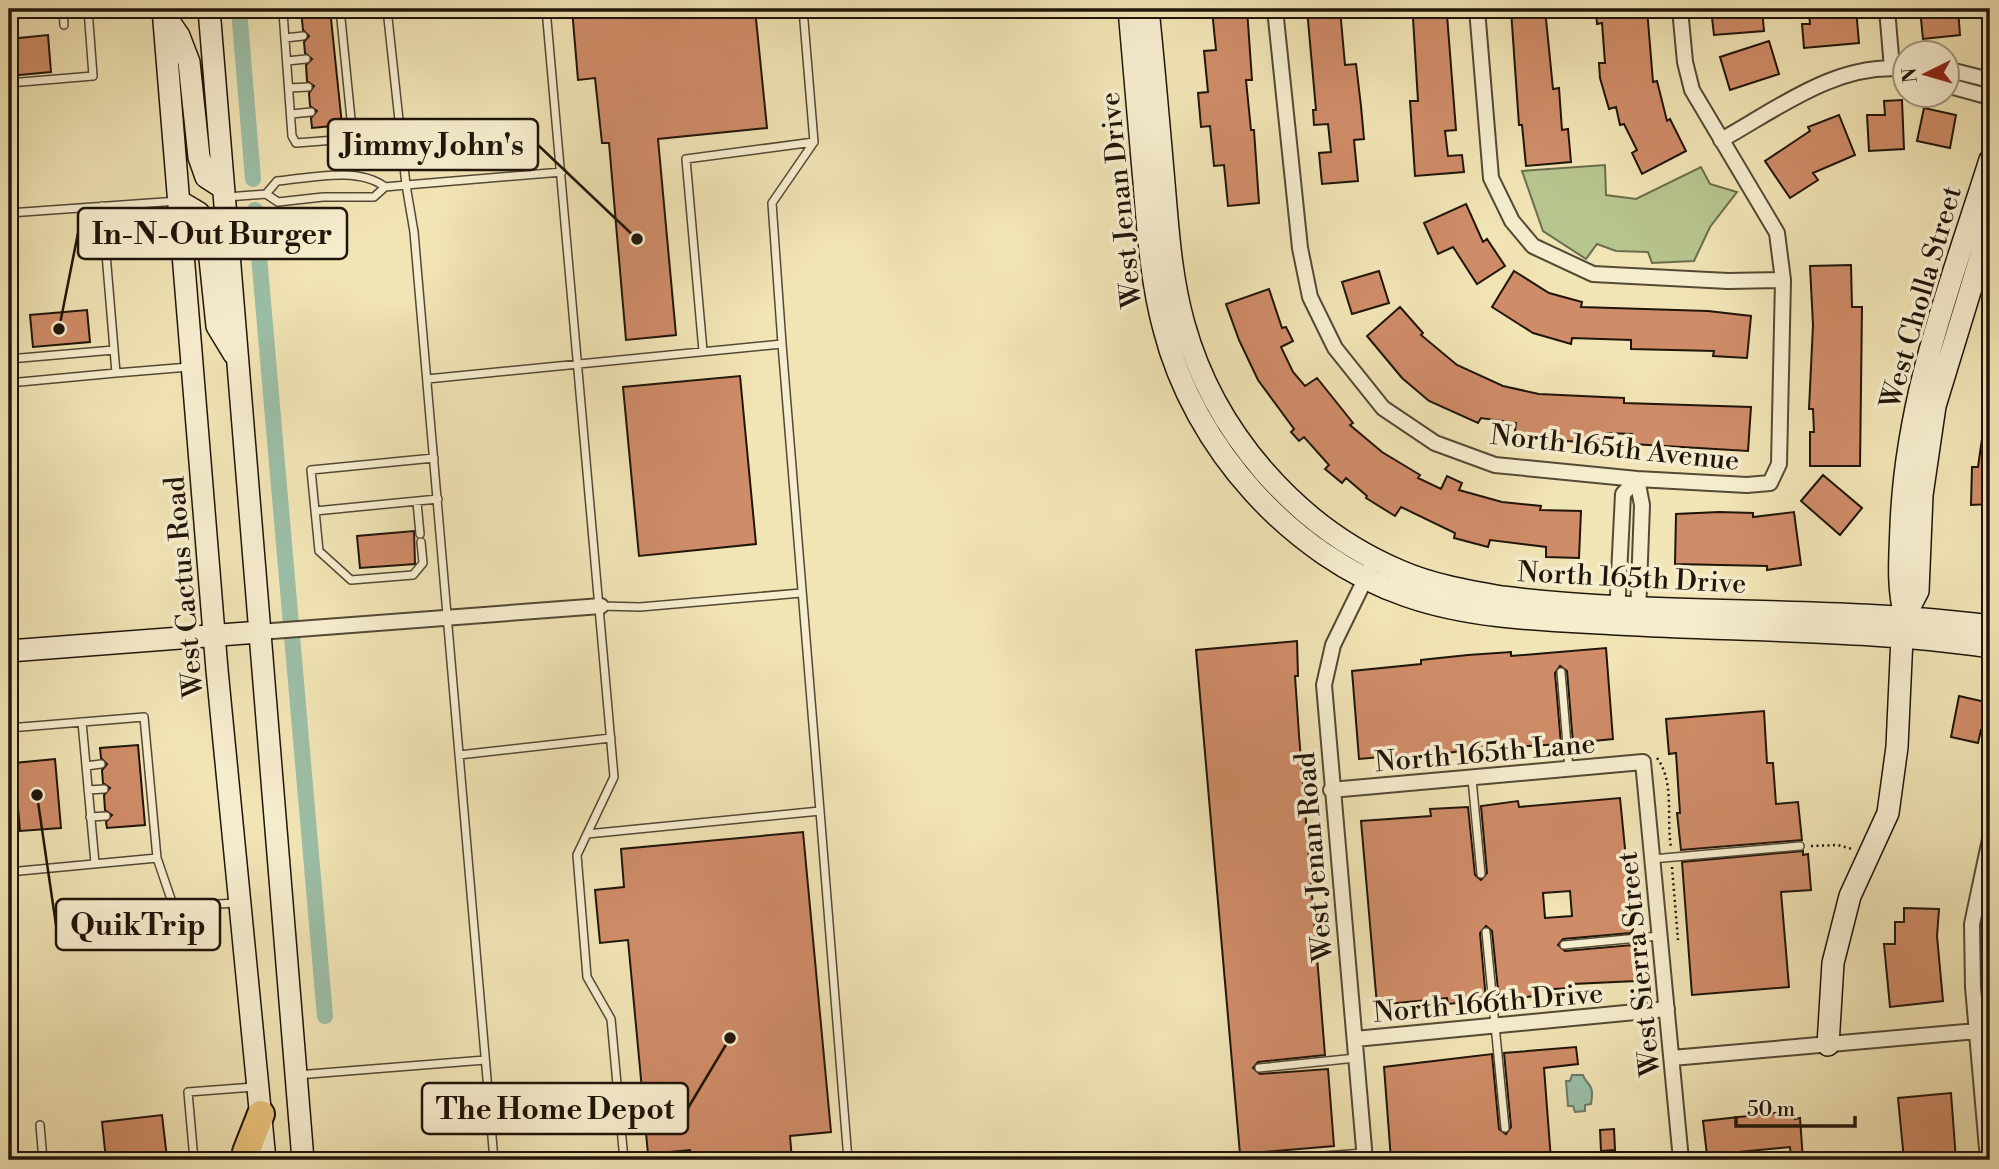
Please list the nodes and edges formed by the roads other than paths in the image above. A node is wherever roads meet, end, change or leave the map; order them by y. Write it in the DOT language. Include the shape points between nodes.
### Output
graph roads {
  1 [pos="63,9"];
  2 [pos="88,9"];
  3 [pos="209,9"];
  4 [pos="292,9"];
  5 [pos="340,9"];
  6 [pos="387,9"];
  7 [pos="546,9"];
  8 [pos="803,9"];
  9 [pos="1129,9"];
  10 [pos="1148,9"];
  11 [pos="1275,9"];
  12 [pos="1477,9"];
  13 [pos="1680,9"];
  14 [pos="1887,9"];
  15 [pos="163,10"];
  16 [pos="64,25"];
  17 [pos="343,32"];
  18 [pos="333,33"];
  19 [pos="303,36"];
  20 [pos="285,38"];
  21 [pos="1892,38"];
  22 [pos="345,55"];
  23 [pos="335,56"];
  24 [pos="306,59"];
  25 [pos="287,61"];
  26 [pos="68,69"];
  27 [pos="1890,69"];
  28 [pos="1960,72"];
  29 [pos="68,78"];
  30 [pos="1990,80"];
  31 [pos="348,82"];
  32 [pos="9,83"];
  33 [pos="338,83"];
  34 [pos="308,87"];
  35 [pos="289,88"];
  36 [pos="1960,89"];
  37 [pos="1990,97"];
  38 [pos="340,109"];
  39 [pos="350,109"];
  40 [pos="310,112"];
  41 [pos="291,114"];
  42 [pos="401,135"];
  43 [pos="353,139"];
  44 [pos="1721,140"];
  45 [pos="814,142"];
  46 [pos="1990,160"];
  47 [pos="562,172"];
  48 [pos="406,185"];
  49 [pos="385,187"];
  50 [pos="224,192"];
  51 [pos="266,194"];
  52 [pos="178,201"];
  53 [pos="102,206"];
  54 [pos="9,213"];
  55 [pos="1990,226"];
  56 [pos="1783,280"];
  57 [pos="782,344"];
  58 [pos="114,350"];
  59 [pos="703,351"];
  60 [pos="236,355"];
  61 [pos="9,359"];
  62 [pos="579,363"];
  63 [pos="193,367"];
  64 [pos="116,373"];
  65 [pos="427,379"];
  66 [pos="9,383"];
  67 [pos="434,458"];
  68 [pos="1637,480"];
  69 [pos="438,499"];
  70 [pos="417,502"];
  71 [pos="1287,509"];
  72 [pos="316,511"];
  73 [pos="1370,568"];
  74 [pos="801,593"];
  75 [pos="601,606"];
  76 [pos="1617,615"];
  77 [pos="1638,616"];
  78 [pos="448,617"];
  79 [pos="1904,626"];
  80 [pos="1990,626"];
  81 [pos="259,632"];
  82 [pos="214,635"];
  83 [pos="1990,647"];
  84 [pos="9,650"];
  85 [pos="1561,672"];
  86 [pos="82,722"];
  87 [pos="9,728"];
  88 [pos="611,738"];
  89 [pos="459,755"];
  90 [pos="1643,762"];
  91 [pos="101,764"];
  92 [pos="86,766"];
  93 [pos="1569,769"];
  94 [pos="1472,779"];
  95 [pos="104,789"];
  96 [pos="88,790"];
  97 [pos="1332,790"];
  98 [pos="820,811"];
  99 [pos="106,816"];
  100 [pos="90,817"];
  101 [pos="587,834"];
  102 [pos="1990,839"];
  103 [pos="1800,846"];
  104 [pos="157,858"];
  105 [pos="1652,859"];
  106 [pos="95,863"];
  107 [pos="9,872"];
  108 [pos="1481,874"];
  109 [pos="240,902"];
  110 [pos="1486,932"];
  111 [pos="1659,936"];
  112 [pos="1564,945"];
  113 [pos="1667,1009"];
  114 [pos="1495,1026"];
  115 [pos="1977,1031"];
  116 [pos="1355,1039"];
  117 [pos="1828,1045"];
  118 [pos="1357,1058"];
  119 [pos="1672,1058"];
  120 [pos="485,1060"];
  121 [pos="1259,1068"];
  122 [pos="296,1075"];
  123 [pos="258,1087"];
  124 [pos="261,1114"];
  125 [pos="40,1125"];
  126 [pos="1505,1128"];
  127 [pos="1365,1157"];
  128 [pos="43,1160"];
  129 [pos="194,1160"];
  130 [pos="246,1160"];
  131 [pos="265,1160"];
  132 [pos="303,1160"];
  133 [pos="494,1160"];
  134 [pos="624,1160"];
  135 [pos="848,1160"];
  136 [pos="1270,1160"];
  137 [pos="1681,1160"];
  138 [pos="1989,1160"];
  1 -- 16 [label="lane"];
  2 -- 29 [label="lane" via="93,76"];
  3 -- 50 [label="street"];
  4 -- 20 [label="lane" via="283,12"];
  5 -- 17 [label="lane"];
  6 -- 42 [label="lane"];
  7 -- 47 [label="lane"];
  8 -- 45 [label="lane"];
  9 -- 71 [label="street, West Jenan Drive" via="1152,269 1164,332 1188,393 1241,478"];
  10 -- 71 [label="street, West Jenan Drive" via="1173,273 1184,323 1206,384"];
  11 -- 68 [label="street, North 165th Avenue" via="1300,248 1310,297 1335,348 1383,408 1435,443 1494,465"];
  12 -- 56 [label="street" via="1491,178 1512,221 1533,246 1593,274"];
  13 -- 44 [label="street" via="1692,90"];
  14 -- 21 [label="street"];
  15 -- 50 [label="street" via="188,62 199,157 206,177"];
  15 -- 52 [label="street, West Cactus Road"];
  17 -- 18 [label="lane"];
  17 -- 22 [label="lane"];
  19 -- 20 [label="lane"];
  20 -- 25 [label="lane"];
  22 -- 23 [label="lane"];
  22 -- 31 [label="lane"];
  24 -- 25 [label="lane"];
  25 -- 35 [label="lane"];
  26 -- 29 [label="lane"];
  27 -- 44 [label="street" via="1832,78"];
  28 -- 30 [label="street"];
  29 -- 32 [label="lane"];
  31 -- 33 [label="lane"];
  31 -- 39 [label="lane"];
  34 -- 35 [label="lane"];
  35 -- 41 [label="lane"];
  36 -- 37 [label="street"];
  38 -- 39 [label="lane"];
  39 -- 43 [label="lane"];
  40 -- 41 [label="lane"];
  41 -- 43 [label="lane" via="296,143"];
  42 -- 43 [label="lane"];
  42 -- 48 [label="lane"];
  44 -- 56 [label="street" via="1777,233"];
  45 -- 57 [label="lane" via="772,203"];
  45 -- 59 [label="lane" via="686,159"];
  46 -- 79 [label="street, West Cholla Street" via="1934,326 1914,407 1902,505 1899,593"];
  47 -- 48 [label="lane"];
  47 -- 62 [label="lane"];
  48 -- 49 [label="lane"];
  48 -- 65 [label="lane"];
  49 -- 51 [label="lane" via="373,197 278,202"];
  49 -- 51 [label="lane" via="373,177 324,177 277,181"];
  50 -- 51 [label="lane"];
  50 -- 60 [label="street"];
  52 -- 53 [label="lane"];
  52 -- 60 [label="street" via="199,213 207,230 217,327"];
  52 -- 63 [label="street, West Cactus Road"];
  53 -- 54 [label="lane"];
  53 -- 58 [label="lane"];
  55 -- 79 [label="street, West Cholla Street" via="1934,406 1922,495 1918,591"];
  56 -- 68 [label="street, North 165th Avenue" via="1779,464 1770,483"];
  57 -- 59 [label="lane"];
  57 -- 74 [label="lane"];
  58 -- 61 [label="lane"];
  58 -- 64 [label="lane"];
  59 -- 62 [label="lane"];
  60 -- 81 [label="street"];
  62 -- 65 [label="lane"];
  62 -- 75 [label="lane"];
  63 -- 64 [label="lane"];
  63 -- 82 [label="street, West Cactus Road"];
  64 -- 66 [label="lane"];
  65 -- 67 [label="lane"];
  67 -- 69 [label="lane"];
  67 -- 72 [label="lane" via="311,470"];
  68 -- 76 [label="street" via="1623,494"];
  68 -- 77 [label="street" via="1642,505"];
  69 -- 70 [label="lane"];
  69 -- 78 [label="lane"];
  70 -- 72 [label="lane"];
  70 -- 72 [label="lane" via="423,563 413,575 351,580 319,551"];
  71 -- 73 [label="street, North 165th Drive" via="1317,522"];
  73 -- 76 [label="street, North 165th Drive" via="1401,571 1463,591"];
  73 -- 76 [label="street, North 165th Drive" via="1406,596 1461,610 1528,618"];
  73 -- 97 [label="street, West Jenan Road" via="1333,645 1324,685"];
  74 -- 75 [label="lane" via="640,607"];
  74 -- 98 [label="lane"];
  75 -- 78 [label="street"];
  75 -- 88 [label="lane"];
  76 -- 77 [label="street, North 165th Drive"];
  77 -- 79 [label="street, North 165th Drive"];
  78 -- 81 [label="street"];
  78 -- 89 [label="lane"];
  79 -- 80 [label="street, North 165th Drive"];
  79 -- 83 [label="street, North 165th Drive"];
  79 -- 117 [label="street, West Cholla Street" via="1888,813 1850,896 1833,962"];
  81 -- 82 [label="street"];
  81 -- 122 [label="street"];
  82 -- 84 [label="street"];
  82 -- 109 [label="street, West Cactus Road"];
  85 -- 93 [label="lane"];
  86 -- 87 [label="lane"];
  86 -- 92 [label="lane"];
  86 -- 104 [label="lane" via="144,717 148,812"];
  88 -- 89 [label="lane"];
  88 -- 101 [label="lane" via="614,777"];
  89 -- 120 [label="lane"];
  90 -- 93 [label="street, North 165th Lane"];
  90 -- 105 [label="street, West Sierra Street"];
  91 -- 92 [label="lane"];
  92 -- 96 [label="lane"];
  93 -- 94 [label="street, North 165th Lane"];
  94 -- 97 [label="street, North 165th Lane"];
  94 -- 108 [label="lane"];
  95 -- 96 [label="lane"];
  96 -- 100 [label="lane"];
  97 -- 116 [label="street, West Jenan Road"];
  98 -- 101 [label="lane"];
  98 -- 135 [label="lane"];
  99 -- 100 [label="lane"];
  100 -- 106 [label="lane"];
  101 -- 134 [label="lane" via="577,855 587,977 611,1019"];
  102 -- 115 [label="street" via="1972,924"];
  103 -- 105 [label="lane"];
  104 -- 106 [label="lane"];
  104 -- 109 [label="lane" via="172,902 183,906"];
  105 -- 111 [label="street, West Sierra Street"];
  106 -- 107 [label="lane"];
  109 -- 123 [label="street, West Cactus Road"];
  110 -- 114 [label="lane"];
  111 -- 112 [label="lane"];
  111 -- 113 [label="street, West Sierra Street"];
  113 -- 114 [label="street, North 166th Drive"];
  113 -- 119 [label="street, West Sierra Street"];
  114 -- 116 [label="street, North 166th Drive"];
  114 -- 126 [label="lane"];
  115 -- 117 [label="street"];
  115 -- 138 [label="street"];
  116 -- 118 [label="street, West Jenan Road"];
  117 -- 119 [label="street"];
  118 -- 121 [label="lane"];
  118 -- 127 [label="street, West Jenan Road"];
  119 -- 137 [label="street, West Sierra Street"];
  120 -- 122 [label="lane"];
  120 -- 133 [label="lane"];
  122 -- 132 [label="street"];
  123 -- 124 [label="street, West Cactus Road"];
  123 -- 129 [label="lane" via="188,1091"];
  124 -- 130 [label="highway"];
  124 -- 131 [label="street, West Cactus Road"];
  125 -- 128 [label="lane"];
  127 -- 136 [label="lane"];
}
